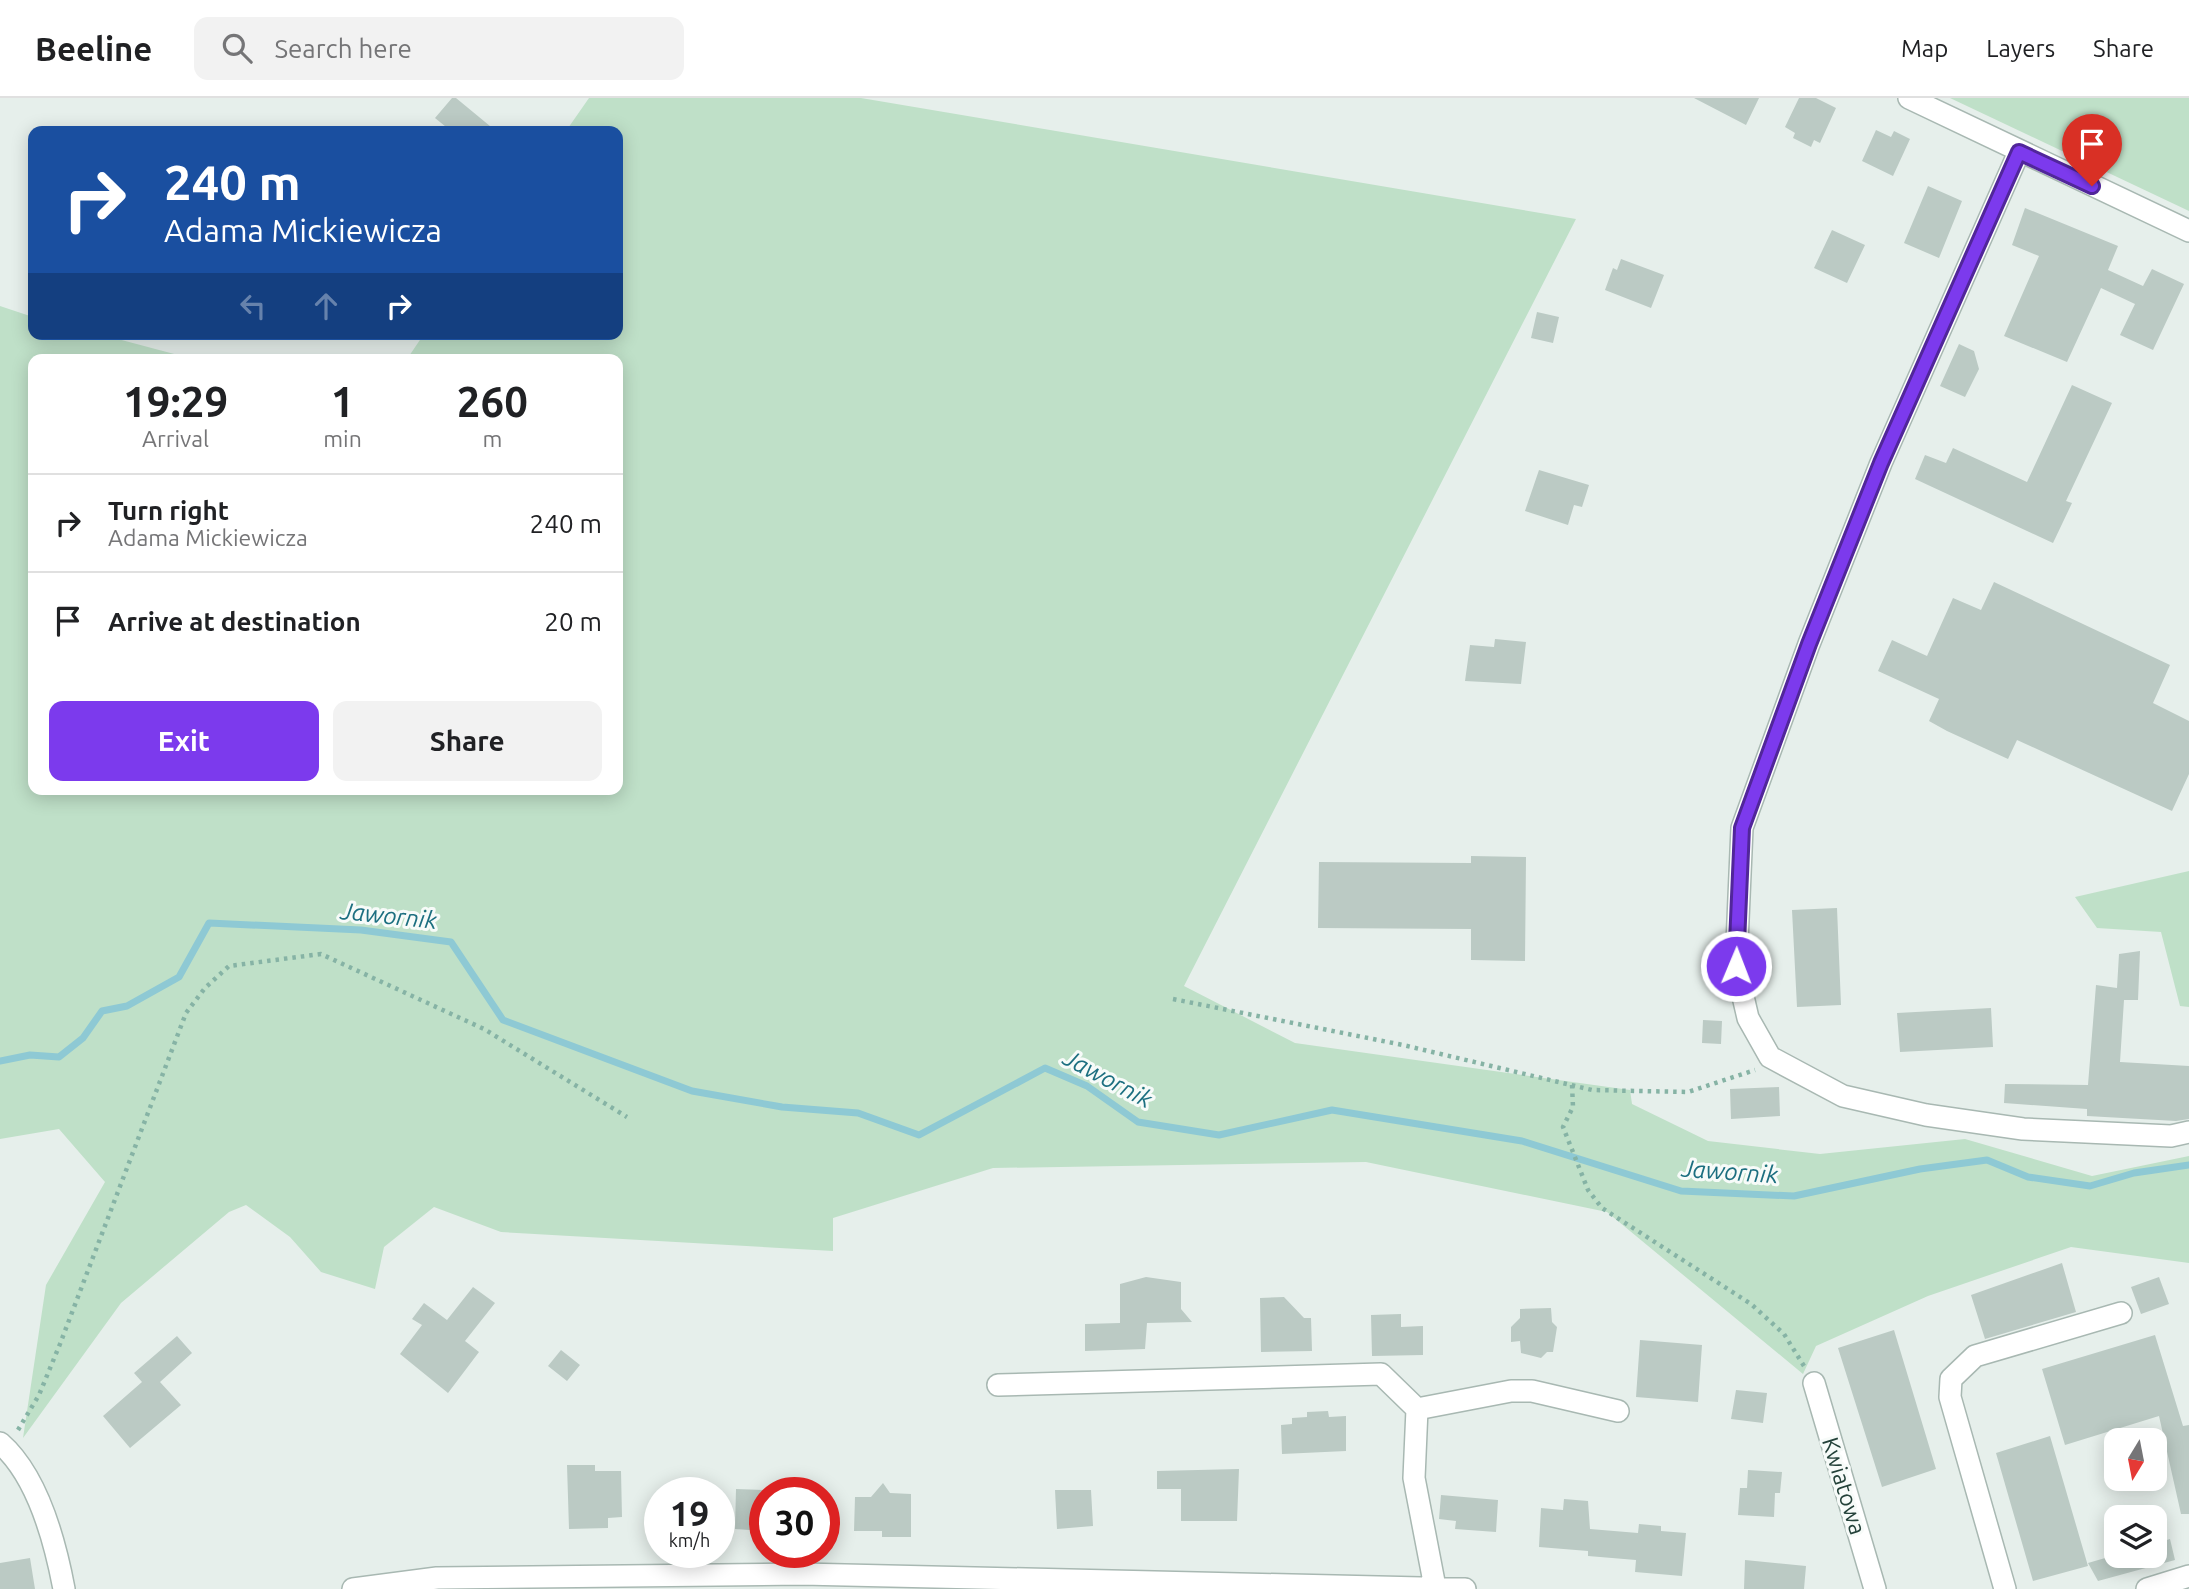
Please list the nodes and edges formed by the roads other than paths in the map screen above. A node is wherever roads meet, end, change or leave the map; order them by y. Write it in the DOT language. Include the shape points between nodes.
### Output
graph roads {
  1 [pos="1909,98"];
  2 [pos="2019,152"];
  3 [pos="2189,231"];
  4 [pos="2189,1132"];
  5 [pos="2121,1313"];
  6 [pos="1814,1384"];
  7 [pos="998,1385"];
  8 [pos="1417,1409"];
  9 [pos="1618,1411"];
  10 [pos="3,1446"];
  11 [pos="2189,1576"];
  12 [pos="929,1583"];
  13 [pos="438,1584"];
  14 [pos="1435,1587"];
  15 [pos="64,1589"];
  16 [pos="354,1589"];
  17 [pos="1465,1589"];
  18 [pos="1875,1589"];
  19 [pos="2005,1589"];
  20 [pos="2147,1589"];
  1 -- 2 [label="street"];
  2 -- 3 [label="street"];
  2 -- 4 [label="street" via="1881,463 1742,828 1736,966 1748,1018 1770,1057 1843,1096 1926,1115 2024,1129 2171,1136"];
  5 -- 19 [label="street" via="1975,1356 1951,1379 1950,1397"];
  6 -- 18 [label="street, Kwiatowa"];
  7 -- 8 [label="street" via="1381,1374"];
  8 -- 9 [label="street" via="1532,1391"];
  8 -- 14 [label="street" via="1414,1478"];
  10 -- 15 [label="street" via="31,1485 58,1556"];
  11 -- 20 [label="street"];
  12 -- 13 [label="street" via="568,1574"];
  12 -- 14 [label="street"];
  13 -- 16 [label="street"];
  14 -- 17 [label="street"];
}
